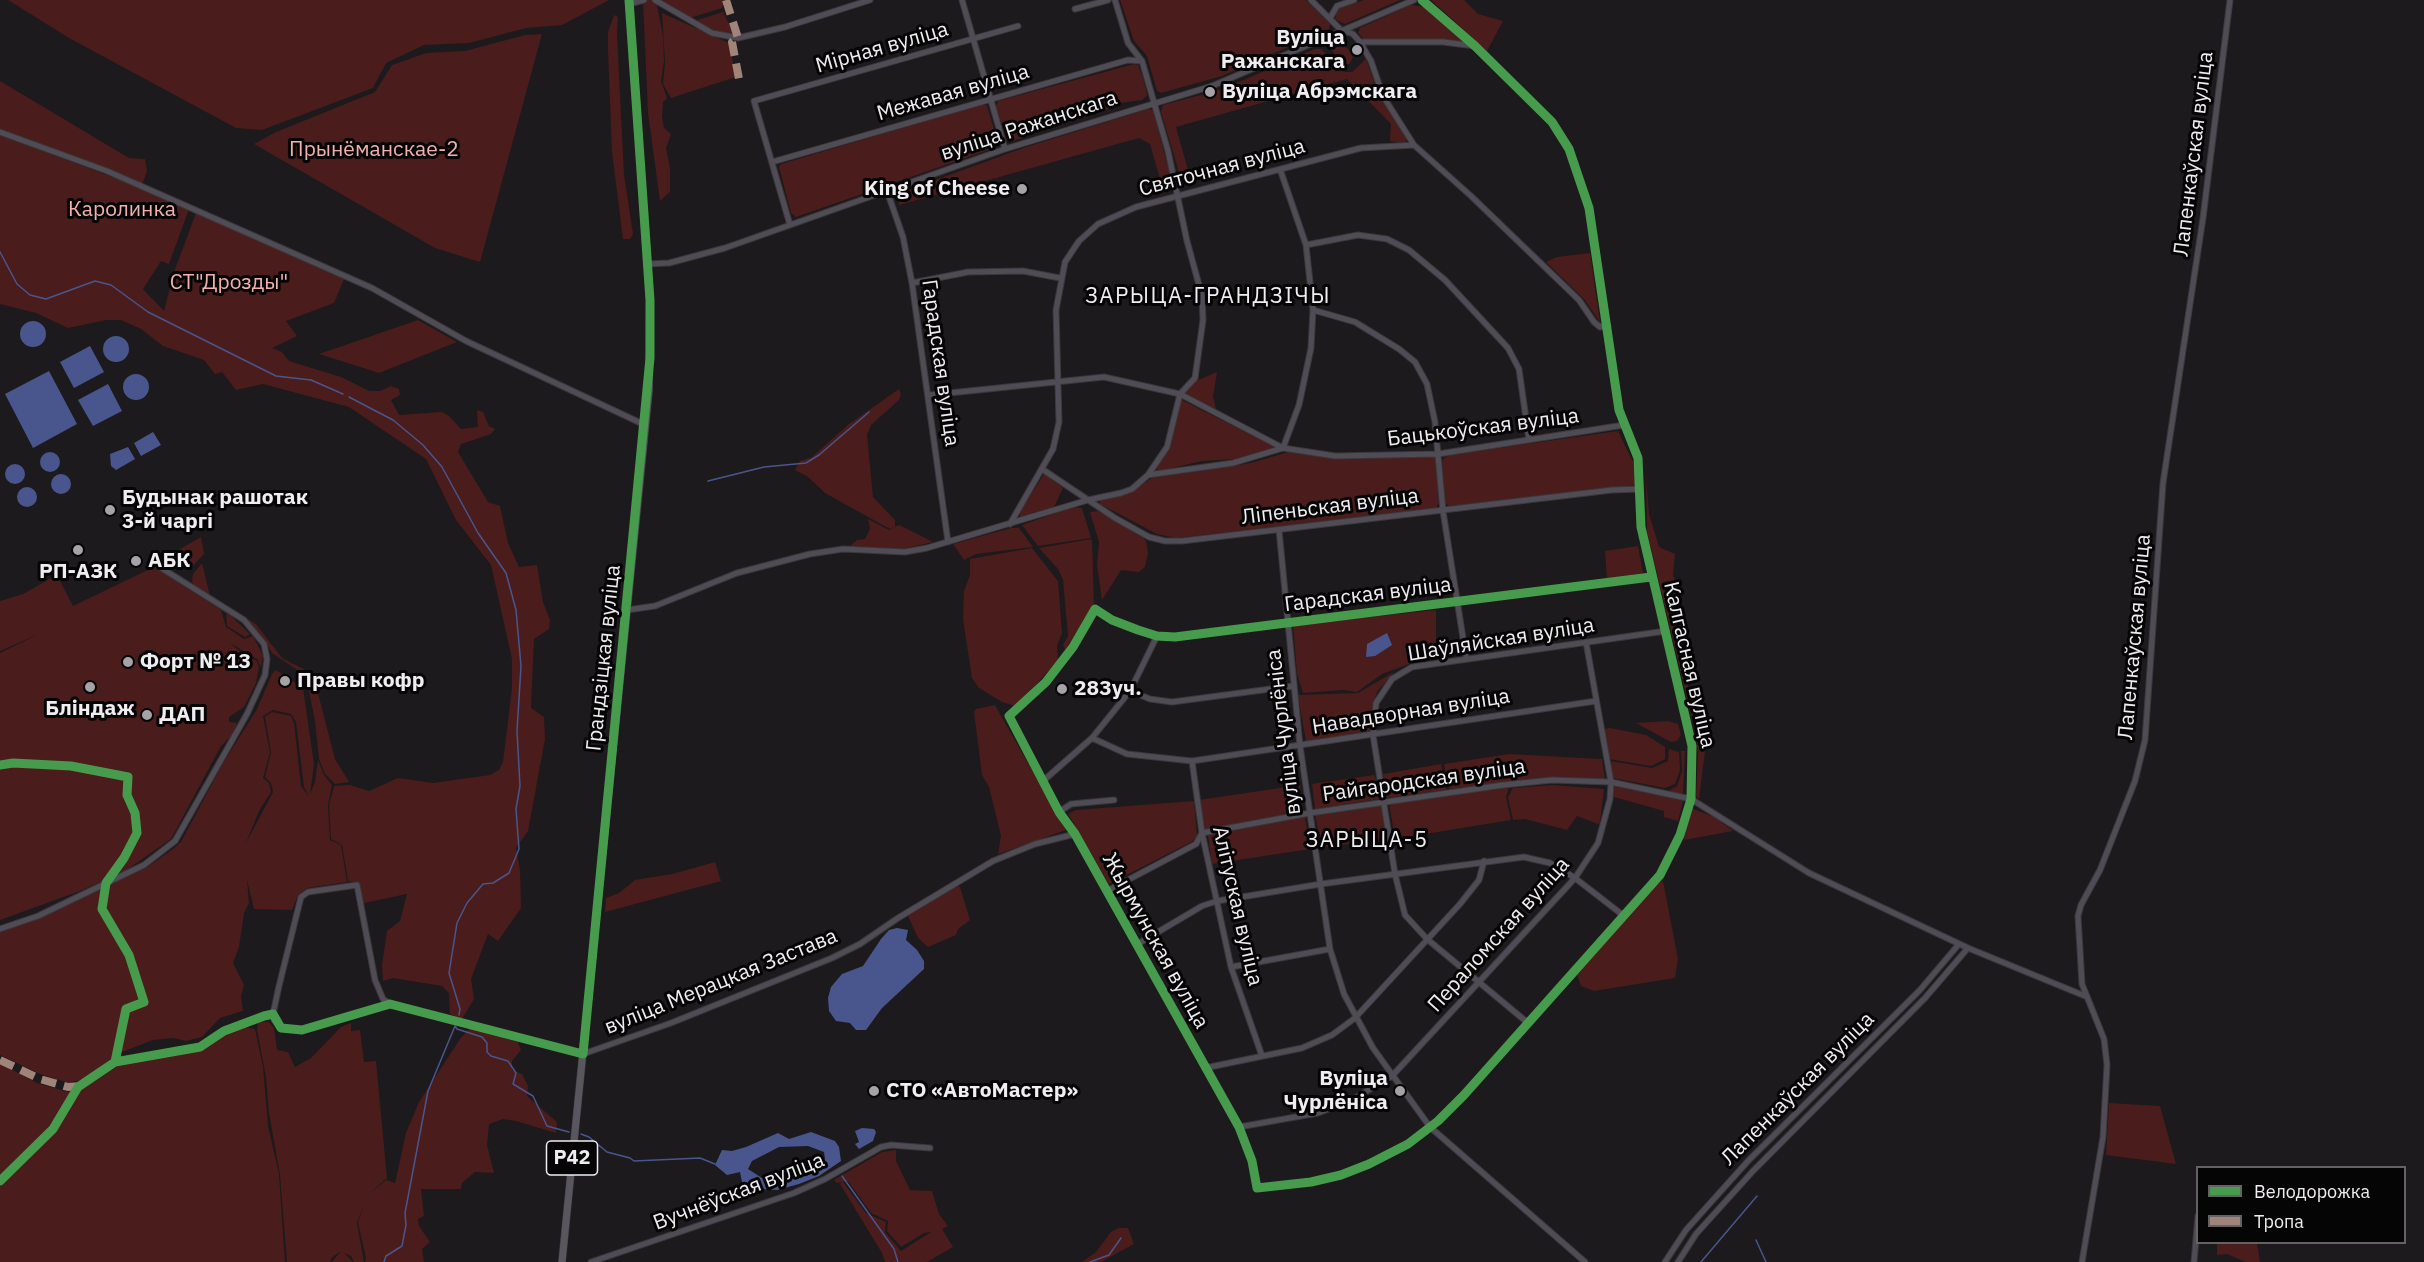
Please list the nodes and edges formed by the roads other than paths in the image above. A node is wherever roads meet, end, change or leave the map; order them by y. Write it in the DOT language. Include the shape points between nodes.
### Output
graph roads {
  1 [pos="644,0"];
  2 [pos="655,0"];
  3 [pos="870,0"];
  4 [pos="962,0"];
  5 [pos="1108,0"];
  6 [pos="1115,0"];
  7 [pos="1311,0"];
  8 [pos="1354,0"];
  9 [pos="1422,0"];
  10 [pos="2230,0"];
  11 [pos="1411,1"];
  12 [pos="629,2"];
  13 [pos="1075,9"];
  14 [pos="1330,18"];
  15 [pos="1017,26"];
  16 [pos="1341,30"];
  17 [pos="973,39"];
  18 [pos="1360,42"];
  19 [pos="1475,46"];
  20 [pos="1142,61"];
  21 [pos="990,99"];
  22 [pos="1155,102"];
  23 [pos="0,132"];
  24 [pos="1414,145"];
  25 [pos="1005,149"];
  26 [pos="772,162"];
  27 [pos="1280,169"];
  28 [pos="887,191"];
  29 [pos="1178,195"];
  30 [pos="790,225"];
  31 [pos="1306,244"];
  32 [pos="648,264"];
  33 [pos="1060,278"];
  34 [pos="912,283"];
  35 [pos="1312,310"];
  36 [pos="1608,326"];
  37 [pos="1058,380"];
  38 [pos="1180,394"];
  39 [pos="930,395"];
  40 [pos="645,425"];
  41 [pos="1624,425"];
  42 [pos="1529,440"];
  43 [pos="1283,448"];
  44 [pos="1438,454"];
  45 [pos="1042,469"];
  46 [pos="1148,475"];
  47 [pos="1641,489"];
  48 [pos="1088,500"];
  49 [pos="1443,511"];
  50 [pos="1010,524"];
  51 [pos="1279,530"];
  52 [pos="948,542"];
  53 [pos="155,564"];
  54 [pos="1651,577"];
  55 [pos="1457,602"];
  56 [pos="627,610"];
  57 [pos="1287,622"];
  58 [pos="1665,631"];
  59 [pos="1157,636"];
  60 [pos="1586,642"];
  61 [pos="1466,657"];
  62 [pos="1293,686"];
  63 [pos="1130,691"];
  64 [pos="1596,701"];
  65 [pos="1009,716"];
  66 [pos="1373,735"];
  67 [pos="1092,738"];
  68 [pos="1300,746"];
  69 [pos="1192,761"];
  70 [pos="1043,781"];
  71 [pos="1611,782"];
  72 [pos="1691,799"];
  73 [pos="1114,800"];
  74 [pos="1384,801"];
  75 [pos="1059,812"];
  76 [pos="1310,813"];
  77 [pos="1202,833"];
  78 [pos="1075,834"];
  79 [pos="1484,861"];
  80 [pos="1395,874"];
  81 [pos="1575,878"];
  82 [pos="1321,884"];
  83 [pos="1107,891"];
  84 [pos="1216,901"];
  85 [pos="1624,916"];
  86 [pos="0,928"];
  87 [pos="1428,939"];
  88 [pos="1959,944"];
  89 [pos="1136,945"];
  90 [pos="1968,948"];
  91 [pos="1330,949"];
  92 [pos="1231,967"];
  93 [pos="1480,983"];
  94 [pos="2085,996"];
  95 [pos="390,1004"];
  96 [pos="1355,1018"];
  97 [pos="1528,1023"];
  98 [pos="583,1054"];
  99 [pos="1262,1056"];
  100 [pos="1205,1068"];
  101 [pos="1392,1076"];
  102 [pos="1430,1126"];
  103 [pos="1239,1127"];
  104 [pos="930,1148"];
  105 [pos="1257,1188"];
  106 [pos="2196,1239"];
  107 [pos="562,1262"];
  108 [pos="591,1262"];
  109 [pos="1585,1262"];
  110 [pos="1665,1262"];
  111 [pos="1678,1262"];
  112 [pos="2082,1262"];
  113 [pos="2194,1262"];
  1 -- 12 [label="street"];
  2 -- 3 [label="street" via="712,33 738,38"];
  4 -- 17 [label="street"];
  5 -- 13 [label="street"];
  6 -- 20 [label="street" via="1128,43"];
  7 -- 14 [label="street"];
  8 -- 14 [label="street" via="1337,6"];
  9 -- 19 [label="street, Калгасная вуліца"];
  10 -- 94 [label="street, Лапенкаўская вуліца" via="2205,206 2163,483 2145,740 2135,781 2078,916"];
  11 -- 16 [label="street, вуліца Ражанскага"];
  12 -- 32 [label="main road, Р42"];
  14 -- 16 [label="street"];
  15 -- 17 [label="street, Мірная вуліца"];
  16 -- 18 [label="street" via="1353,34"];
  16 -- 22 [label="street, вуліца Ражанскага" via="1231,79"];
  17 -- 21 [label="street"];
  17 -- 26 [label="street, Мірная вуліца" via="754,101"];
  18 -- 19 [label="street"];
  18 -- 24 [label="street" via="1383,96"];
  19 -- 36 [label="street, Калгасная вуліца" via="1552,122 1569,149 1589,208"];
  20 -- 21 [label="street, Межавая вуліца" via="1128,60"];
  20 -- 22 [label="street"];
  21 -- 25 [label="street"];
  21 -- 26 [label="street, Межавая вуліца"];
  22 -- 25 [label="street, вуліца Ражанскага"];
  22 -- 29 [label="street"];
  23 -- 40 [label="street" via="107,171 372,288 466,340"];
  24 -- 27 [label="street, Святочная вуліца" via="1361,148"];
  24 -- 36 [label="street" via="1579,300 1594,322 1600,327"];
  25 -- 28 [label="street, вуліца Ражанскага"];
  26 -- 30 [label="street"];
  27 -- 29 [label="street, Святочная вуліца"];
  27 -- 31 [label="street"];
  28 -- 30 [label="street, вуліца Ражанскага"];
  28 -- 34 [label="street, Гарадская вуліца" via="903,237"];
  29 -- 33 [label="street, Святочная вуліца" via="1136,207 1098,224 1079,241"];
  29 -- 38 [label="street" via="1202,296 1203,320 1195,378"];
  30 -- 32 [label="street, вуліца Ражанскага" via="692,258"];
  31 -- 35 [label="street"];
  31 -- 42 [label="street" via="1358,235 1387,239 1409,250 1445,280 1501,340 1519,369"];
  32 -- 40 [label="main road, Грандзіцкая вуліца / Р42" via="651,324"];
  33 -- 34 [label="street" via="1023,271 968,272"];
  33 -- 37 [label="street, Святочная вуліца" via="1056,310"];
  34 -- 39 [label="street, Гарадская вуліца"];
  35 -- 43 [label="street" via="1311,348 1302,394"];
  35 -- 44 [label="street" via="1355,322 1415,362 1427,384"];
  36 -- 41 [label="street, Калгасная вуліца"];
  37 -- 38 [label="street, Бацькоўская вуліца" via="1104,377"];
  37 -- 39 [label="street, Бацькоўская вуліца"];
  37 -- 45 [label="street, Святочная вуліца" via="1059,422 1053,449"];
  38 -- 43 [label="street, Бацькоўская вуліца"];
  38 -- 46 [label="street" via="1167,447"];
  39 -- 52 [label="street, Гарадская вуліца"];
  40 -- 56 [label="main road, Грандзіцкая вуліца / Р42"];
  41 -- 42 [label="street, Бацькоўская вуліца"];
  41 -- 47 [label="street, Калгасная вуліца" via="1638,458"];
  42 -- 44 [label="street, Бацькоўская вуліца"];
  43 -- 44 [label="street, Бацькоўская вуліца" via="1335,456"];
  43 -- 46 [label="street" via="1233,463"];
  44 -- 49 [label="street"];
  45 -- 48 [label="street, Ліпеньская вуліца"];
  45 -- 50 [label="street, Святочная вуліца"];
  46 -- 48 [label="street" via="1132,489"];
  47 -- 49 [label="street, Ліпеньская вуліца"];
  47 -- 54 [label="street, Калгасная вуліца" via="1641,527"];
  48 -- 50 [label="street"];
  48 -- 51 [label="street, Ліпеньская вуліца" via="1149,537 1165,541"];
  49 -- 51 [label="street, Ліпеньская вуліца"];
  49 -- 55 [label="street"];
  50 -- 52 [label="street"];
  51 -- 57 [label="street, вуліца Чурлёніса"];
  52 -- 56 [label="street" via="905,552 843,549 810,554 737,573 655,606"];
  53 -- 86 [label="street" via="244,620 264,644 265,675 175,841 144,865 38,916"];
  54 -- 55 [label="street, Гарадская вуліца"];
  54 -- 58 [label="street, Калгасная вуліца"];
  55 -- 57 [label="street, Гарадская вуліца"];
  55 -- 61 [label="street"];
  56 -- 98 [label="main road, Грандзіцкая вуліца / Р42"];
  57 -- 59 [label="street, Гарадская вуліца" via="1187,636"];
  57 -- 62 [label="street, вуліца Чурлёніса"];
  58 -- 60 [label="street, Шаўляйская вуліца"];
  58 -- 72 [label="street, Калгасная вуліца" via="1692,746"];
  59 -- 63 [label="street"];
  59 -- 65 [label="street, Гарадская вуліца" via="1112,620 1095,609 1046,682"];
  60 -- 61 [label="street, Шаўляйская вуліца"];
  60 -- 64 [label="street, Пераломская вуліца"];
  61 -- 66 [label="street, Шаўляйская вуліца" via="1412,667 1392,679 1376,703"];
  62 -- 63 [label="street" via="1172,702"];
  62 -- 68 [label="street, вуліца Чурлёніса"];
  63 -- 67 [label="street"];
  64 -- 66 [label="street, Навадворная вуліца"];
  64 -- 71 [label="street, Пераломская вуліца"];
  65 -- 70 [label="street, Жырмунская вуліца"];
  66 -- 68 [label="street, Навадворная вуліца"];
  66 -- 74 [label="street, Шаўляйская вуліца"];
  67 -- 69 [label="street, Навадворная вуліца" via="1128,754"];
  67 -- 70 [label="street"];
  68 -- 69 [label="street, Навадворная вуліца"];
  68 -- 76 [label="street, вуліца Чурлёніса"];
  69 -- 77 [label="street, Алітуская вуліца"];
  70 -- 75 [label="street, Жырмунская вуліца"];
  71 -- 72 [label="street, Райгародская вуліца"];
  71 -- 74 [label="street, Райгародская вуліца" via="1532,782"];
  71 -- 81 [label="street, Пераломская вуліца" via="1609,810 1598,843"];
  72 -- 85 [label="street, Калгасная вуліца" via="1680,835 1660,875"];
  72 -- 88 [label="street" via="1809,873"];
  73 -- 75 [label="street" via="1071,804"];
  74 -- 76 [label="street, Райгародская вуліца"];
  74 -- 80 [label="street, Шаўляйская вуліца"];
  75 -- 78 [label="street, Жырмунская вуліца"];
  76 -- 77 [label="street, Райгародская вуліца"];
  76 -- 82 [label="street, вуліца Чурлёніса"];
  77 -- 83 [label="street" via="1196,844"];
  77 -- 84 [label="street, Алітуская вуліца"];
  78 -- 83 [label="street, Жырмунская вуліца"];
  78 -- 98 [label="street, вуліца Мерацкая Застава" via="1035,844 993,861 851,950"];
  79 -- 80 [label="street"];
  79 -- 81 [label="street" via="1524,857 1550,863"];
  79 -- 87 [label="street" via="1479,880"];
  80 -- 82 [label="street"];
  80 -- 87 [label="street, Шаўляйская вуліца" via="1405,915"];
  81 -- 85 [label="street"];
  81 -- 93 [label="street, Пераломская вуліца"];
  82 -- 84 [label="street"];
  82 -- 91 [label="street, вуліца Чурлёніса"];
  83 -- 89 [label="street, Жырмунская вуліца"];
  84 -- 89 [label="street"];
  84 -- 92 [label="street, Алітуская вуліца"];
  85 -- 97 [label="street, Калгасная вуліца"];
  87 -- 93 [label="street, Шаўляйская вуліца"];
  87 -- 96 [label="street"];
  88 -- 90 [label="street"];
  88 -- 110 [label="street, Лапенкаўская вуліца" via="1920,990 1748,1161 1686,1230"];
  89 -- 100 [label="street, Жырмунская вуліца"];
  90 -- 94 [label="street"];
  90 -- 111 [label="street, Лапенкаўская вуліца" via="1925,998 1753,1172 1696,1234"];
  91 -- 92 [label="street"];
  91 -- 96 [label="street, вуліца Чурлёніса"];
  92 -- 99 [label="street, Алітуская вуліца"];
  93 -- 97 [label="street, Шаўляйская вуліца"];
  93 -- 101 [label="street, Пераломская вуліца"];
  94 -- 112 [label="street, Лапенкаўская вуліца" via="2104,1039 2106,1082 2100,1156"];
  95 -- 95 [label="street" via="302,1030 281,1028 274,1020 302,897 309,892 357,885 375,980 383,999"];
  95 -- 98 [label="street, вуліца Мерацкая Застава"];
  96 -- 99 [label="street" via="1332,1035 1302,1048"];
  96 -- 101 [label="street, вуліца Чурлёніса"];
  97 -- 102 [label="street, Калгасная вуліца" via="1464,1095"];
  98 -- 107 [label="main road, Грандзіцкая вуліца / Р42"];
  99 -- 100 [label="street"];
  100 -- 103 [label="street, Жырмунская вуліца"];
  101 -- 102 [label="street, вуліца Чурлёніса"];
  101 -- 103 [label="street, Пераломская вуліца" via="1352,1100 1318,1113"];
  102 -- 105 [label="street, Калгасная вуліца" via="1408,1144 1341,1175"];
  102 -- 109 [label="street, вуліца Чурлёніса"];
  103 -- 105 [label="street, Жырмунская вуліца"];
  104 -- 108 [label="street, Вучнёўская вуліца" via="881,1147 794,1193"];
  106 -- 113 [label="street"];
}
